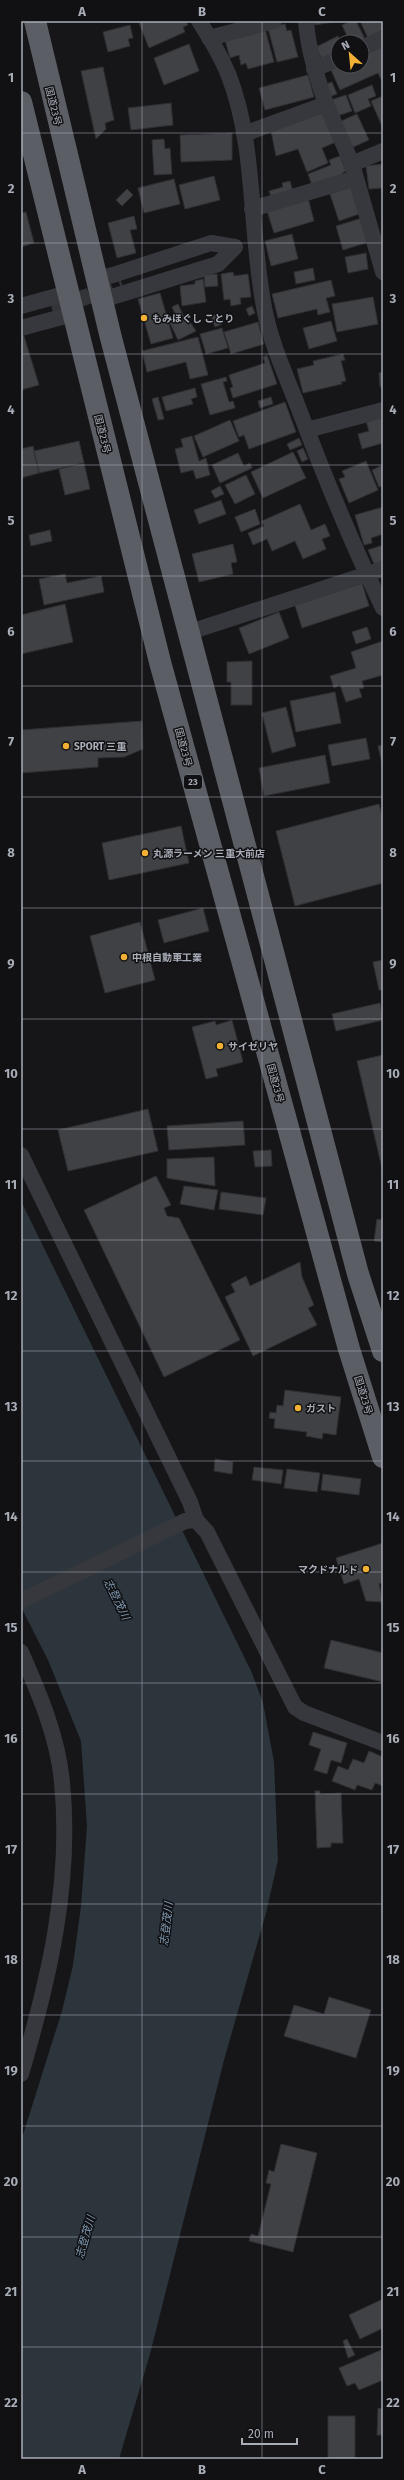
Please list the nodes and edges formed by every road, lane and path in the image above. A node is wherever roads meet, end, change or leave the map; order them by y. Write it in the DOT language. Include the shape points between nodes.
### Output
graph roads {
  1 [pos="35,21"];
  2 [pos="199,21"];
  3 [pos="274,21"];
  4 [pos="306,21"];
  5 [pos="209,38"];
  6 [pos="383,38"];
  7 [pos="370,44"];
  8 [pos="330,62"];
  9 [pos="314,69"];
  10 [pos="21,102"];
  11 [pos="326,104"];
  12 [pos="244,134"];
  13 [pos="383,151"];
  14 [pos="354,171"];
  15 [pos="252,209"];
  16 [pos="254,242"];
  17 [pos="236,247"];
  18 [pos="383,272"];
  19 [pos="97,279"];
  20 [pos="122,284"];
  21 [pos="68,293"];
  22 [pos="102,300"];
  23 [pos="21,306"];
  24 [pos="52,309"];
  25 [pos="73,314"];
  26 [pos="21,317"];
  27 [pos="21,328"];
  28 [pos="383,410"];
  29 [pos="307,430"];
  30 [pos="383,569"];
  31 [pos="367,575"];
  32 [pos="383,608"];
  33 [pos="190,632"];
  34 [pos="21,1155"];
  35 [pos="383,1351"];
  36 [pos="383,1457"];
  37 [pos="191,1520"];
  38 [pos="21,1601"];
  39 [pos="21,1652"];
  40 [pos="383,1743"];
  41 [pos="21,2074"];
  1 -- 19 [label="highway, 国道23号"];
  2 -- 5 [label="street"];
  3 -- 5 [label="street"];
  4 -- 9 [label="street"];
  5 -- 12 [label="street" via="229,76"];
  6 -- 7 [label="street"];
  8 -- 9 [label="street"];
  9 -- 11 [label="street"];
  10 -- 21 [label="highway, 国道23号 / 23"];
  11 -- 12 [label="street"];
  11 -- 14 [label="street"];
  12 -- 15 [label="street"];
  13 -- 14 [label="street"];
  14 -- 15 [label="street"];
  14 -- 18 [label="street"];
  15 -- 16 [label="street"];
  16 -- 17 [label="street"];
  16 -- 29 [label="street" via="265,313 272,338"];
  17 -- 19 [label="street" via="211,243"];
  17 -- 20 [label="street"];
  17 -- 22 [label="street" via="218,264"];
  19 -- 22 [label="highway, 国道23号"];
  21 -- 23 [label="street"];
  21 -- 25 [label="highway, 国道23号 / 23"];
  22 -- 33 [label="highway, 国道23号"];
  24 -- 26 [label="street"];
  25 -- 27 [label="street"];
  25 -- 36 [label="highway, 国道23号 / 23" via="160,662 349,1349"];
  28 -- 29 [label="street"];
  29 -- 31 [label="street"];
  30 -- 31 [label="street"];
  31 -- 32 [label="street"];
  31 -- 33 [label="street"];
  33 -- 35 [label="highway, 国道23号" via="358,1274"];
  34 -- 37 [label="street" via="186,1495"];
  37 -- 38 [label="street"];
  37 -- 40 [label="street" via="207,1532 295,1707 304,1713"];
  39 -- 41 [label="street" via="53,1735 62,1781 64,1837 59,1918 49,1971"];
}
